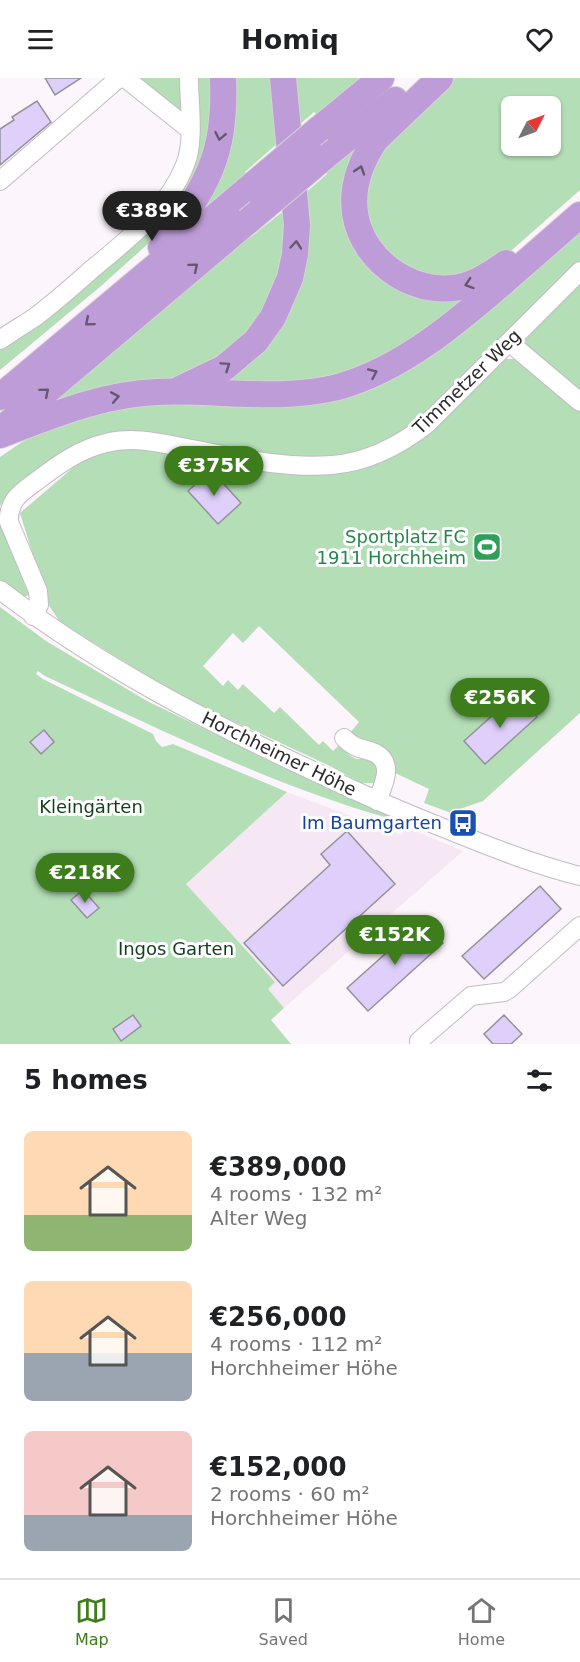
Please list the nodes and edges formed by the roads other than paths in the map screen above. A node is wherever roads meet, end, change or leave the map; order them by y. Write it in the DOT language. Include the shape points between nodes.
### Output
graph roads {
  1 [pos="119,78"];
  2 [pos="125,78"];
  3 [pos="189,78"];
  4 [pos="223,78"];
  5 [pos="284,78"];
  6 [pos="381,78"];
  7 [pos="422,78"];
  8 [pos="440,78"];
  9 [pos="190,130"];
  10 [pos="0,181"];
  11 [pos="580,197"];
  12 [pos="580,215"];
  13 [pos="580,271"];
  14 [pos="134,284"];
  15 [pos="0,340"];
  16 [pos="509,342"];
  17 [pos="174,392"];
  18 [pos="0,397"];
  19 [pos="580,402"];
  20 [pos="0,430"];
  21 [pos="0,435"];
  22 [pos="0,590"];
  23 [pos="33,616"];
  24 [pos="344,738"];
  25 [pos="377,801"];
  26 [pos="580,876"];
  27 [pos="580,926"];
  28 [pos="419,1041"];
  1 -- 10 [label="street"];
  2 -- 9 [label="street"];
  3 -- 9 [label="street"];
  4 -- 14 [label="highway, one-way" via="223,124 214,164 186,215"];
  17 -- 5 [label="highway, one-way" via="224,368 256,341 273,317 290,278 297,225"];
  6 -- 14 [label="highway, bridge"];
  20 -- 7 [label="highway, one-way, bridge"];
  11 -- 8 [label="highway, one-way" via="512,258 469,285 427,287 386,267 367,244 357,221 354,199 358,172 376,139"];
  9 -- 15 [label="street" via="186,164 152,216 36,316"];
  17 -- 12 [label="highway, one-way" via="265,396 328,389 364,378 438,336"];
  13 -- 16 [label="street, Timmetzer Weg"];
  14 -- 18 [label="highway, one-way"];
  16 -- 19 [label="street"];
  16 -- 23 [label="street, Timmetzer Weg" via="427,424 396,446 363,459 332,465 283,464 133,440 104,443 74,455 17,495 8,513 38,591 39,605"];
  21 -- 17 [label="highway, one-way" via="102,399"];
  22 -- 23 [label="street, Horchheimer Höhe"];
  23 -- 25 [label="street, Horchheimer Höhe" via="188,710"];
  24 -- 25 [label="street" via="383,761 386,775"];
  25 -- 26 [label="street, Horchheimer Höhe" via="488,846"];
  27 -- 28 [label="street" via="509,989 471,996"];
}
